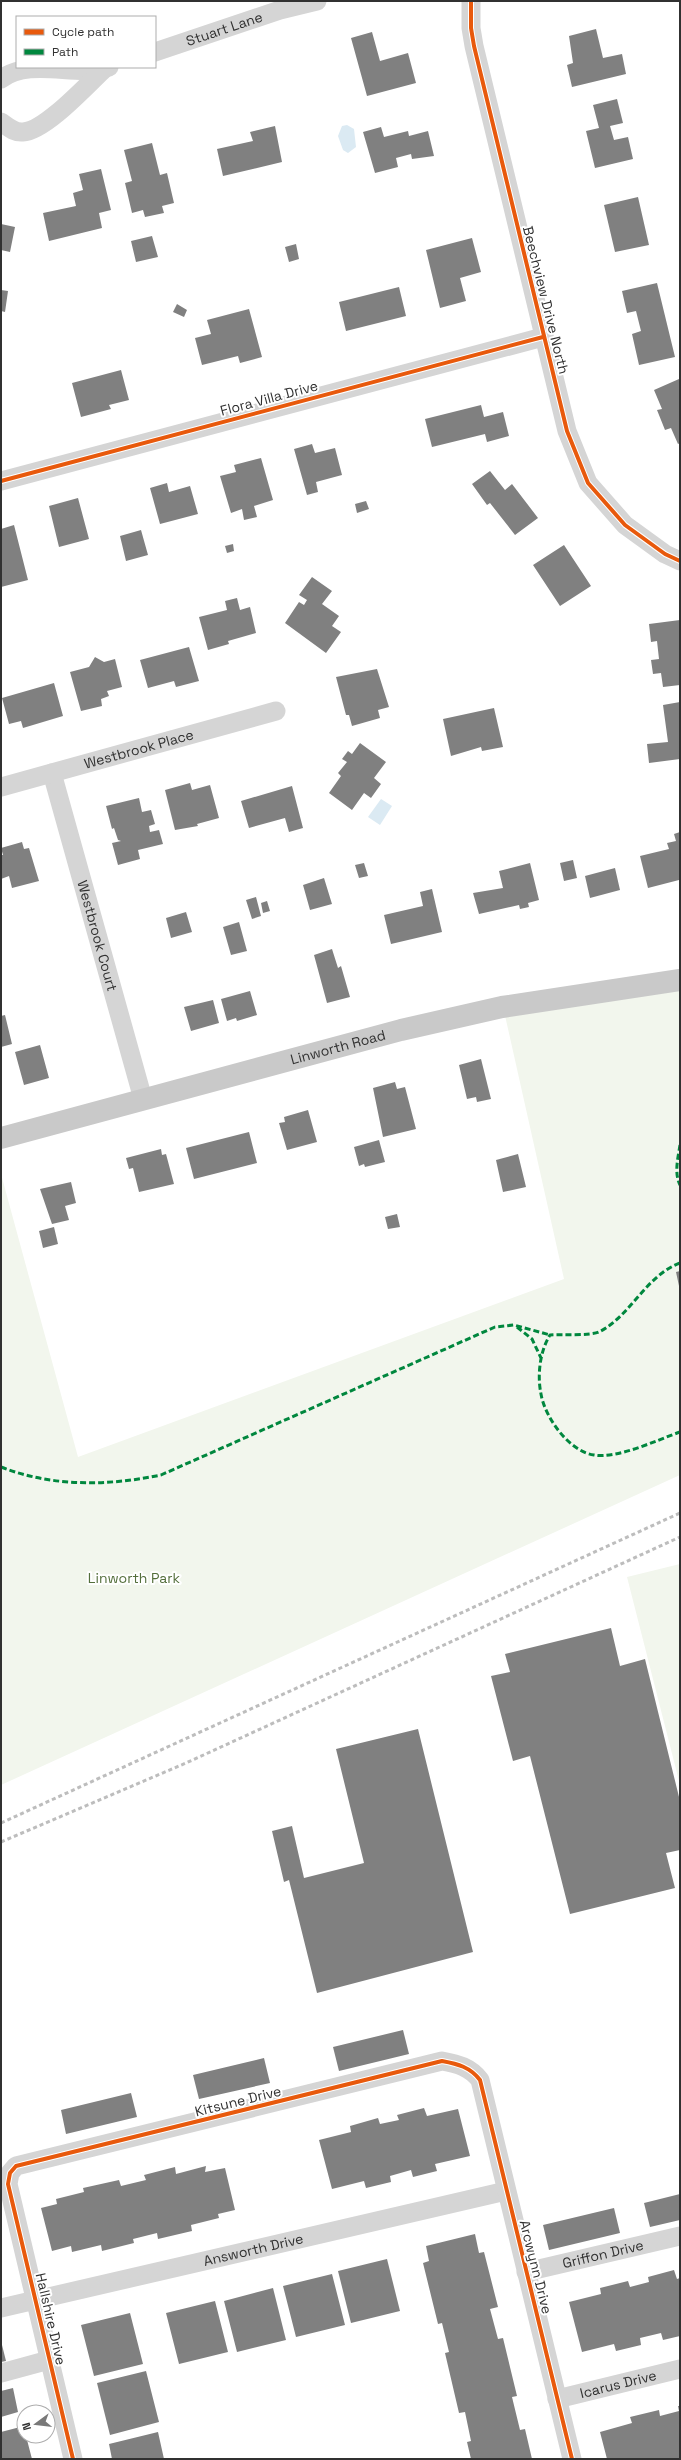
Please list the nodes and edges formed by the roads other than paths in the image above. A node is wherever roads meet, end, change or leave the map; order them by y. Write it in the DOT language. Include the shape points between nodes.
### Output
graph roads {
  1 [pos="317,1"];
  2 [pos="471,1"];
  3 [pos="156,52"];
  4 [pos="107,68"];
  5 [pos="1,79"];
  6 [pos="1,122"];
  7 [pos="543,337"];
  8 [pos="1,481"];
  9 [pos="680,561"];
  10 [pos="276,711"];
  11 [pos="52,773"];
  12 [pos="1,787"];
  13 [pos="680,980"];
  14 [pos="143,1099"];
  15 [pos="1,1138"];
  16 [pos="480,2080"];
  17 [pos="8,2184"];
  18 [pos="506,2191"];
  19 [pos="680,2236"];
  20 [pos="526,2272"];
  21 [pos="35,2300"];
  22 [pos="1,2308"];
  23 [pos="49,2360"];
  24 [pos="680,2369"];
  25 [pos="1,2373"];
  26 [pos="557,2399"];
  27 [pos="73,2459"];
  28 [pos="572,2459"];
  1 -- 3 [label="street, Stuart Lane" via="270,13"];
  2 -- 7 [label="street, Beechview Drive North" via="474,46"];
  4 -- 5 [label="street" via="32,69 7,74"];
  4 -- 6 [label="street" via="39,128 22,132 11,130"];
  7 -- 8 [label="street, Flora Villa Drive"];
  7 -- 9 [label="street, Beechview Drive North" via="567,430 588,483 625,525"];
  10 -- 11 [label="street, Westbrook Place"];
  11 -- 12 [label="street, Westbrook Place"];
  11 -- 14 [label="street, Westbrook Court"];
  13 -- 14 [label="main road, Linworth Road" via="502,1007 401,1030"];
  14 -- 15 [label="main road, Linworth Road"];
  16 -- 17 [label="street, Kitsune Drive" via="473,2071 458,2064 442,2061 16,2166 10,2173"];
  16 -- 18 [label="street, Arcwynn Drive"];
  17 -- 21 [label="street, Hallshire Drive"];
  18 -- 20 [label="street, Arcwynn Drive"];
  18 -- 21 [label="street, Answorth Drive"];
  19 -- 20 [label="street, Griffon Drive"];
  20 -- 26 [label="street, Arcwynn Drive"];
  21 -- 22 [label="street, Answorth Drive"];
  21 -- 23 [label="street, Hallshire Drive"];
  23 -- 25 [label="street"];
  23 -- 27 [label="street, Hallshire Drive"];
  24 -- 26 [label="street, Icarus Drive"];
  26 -- 28 [label="street, Arcwynn Drive"];
}
